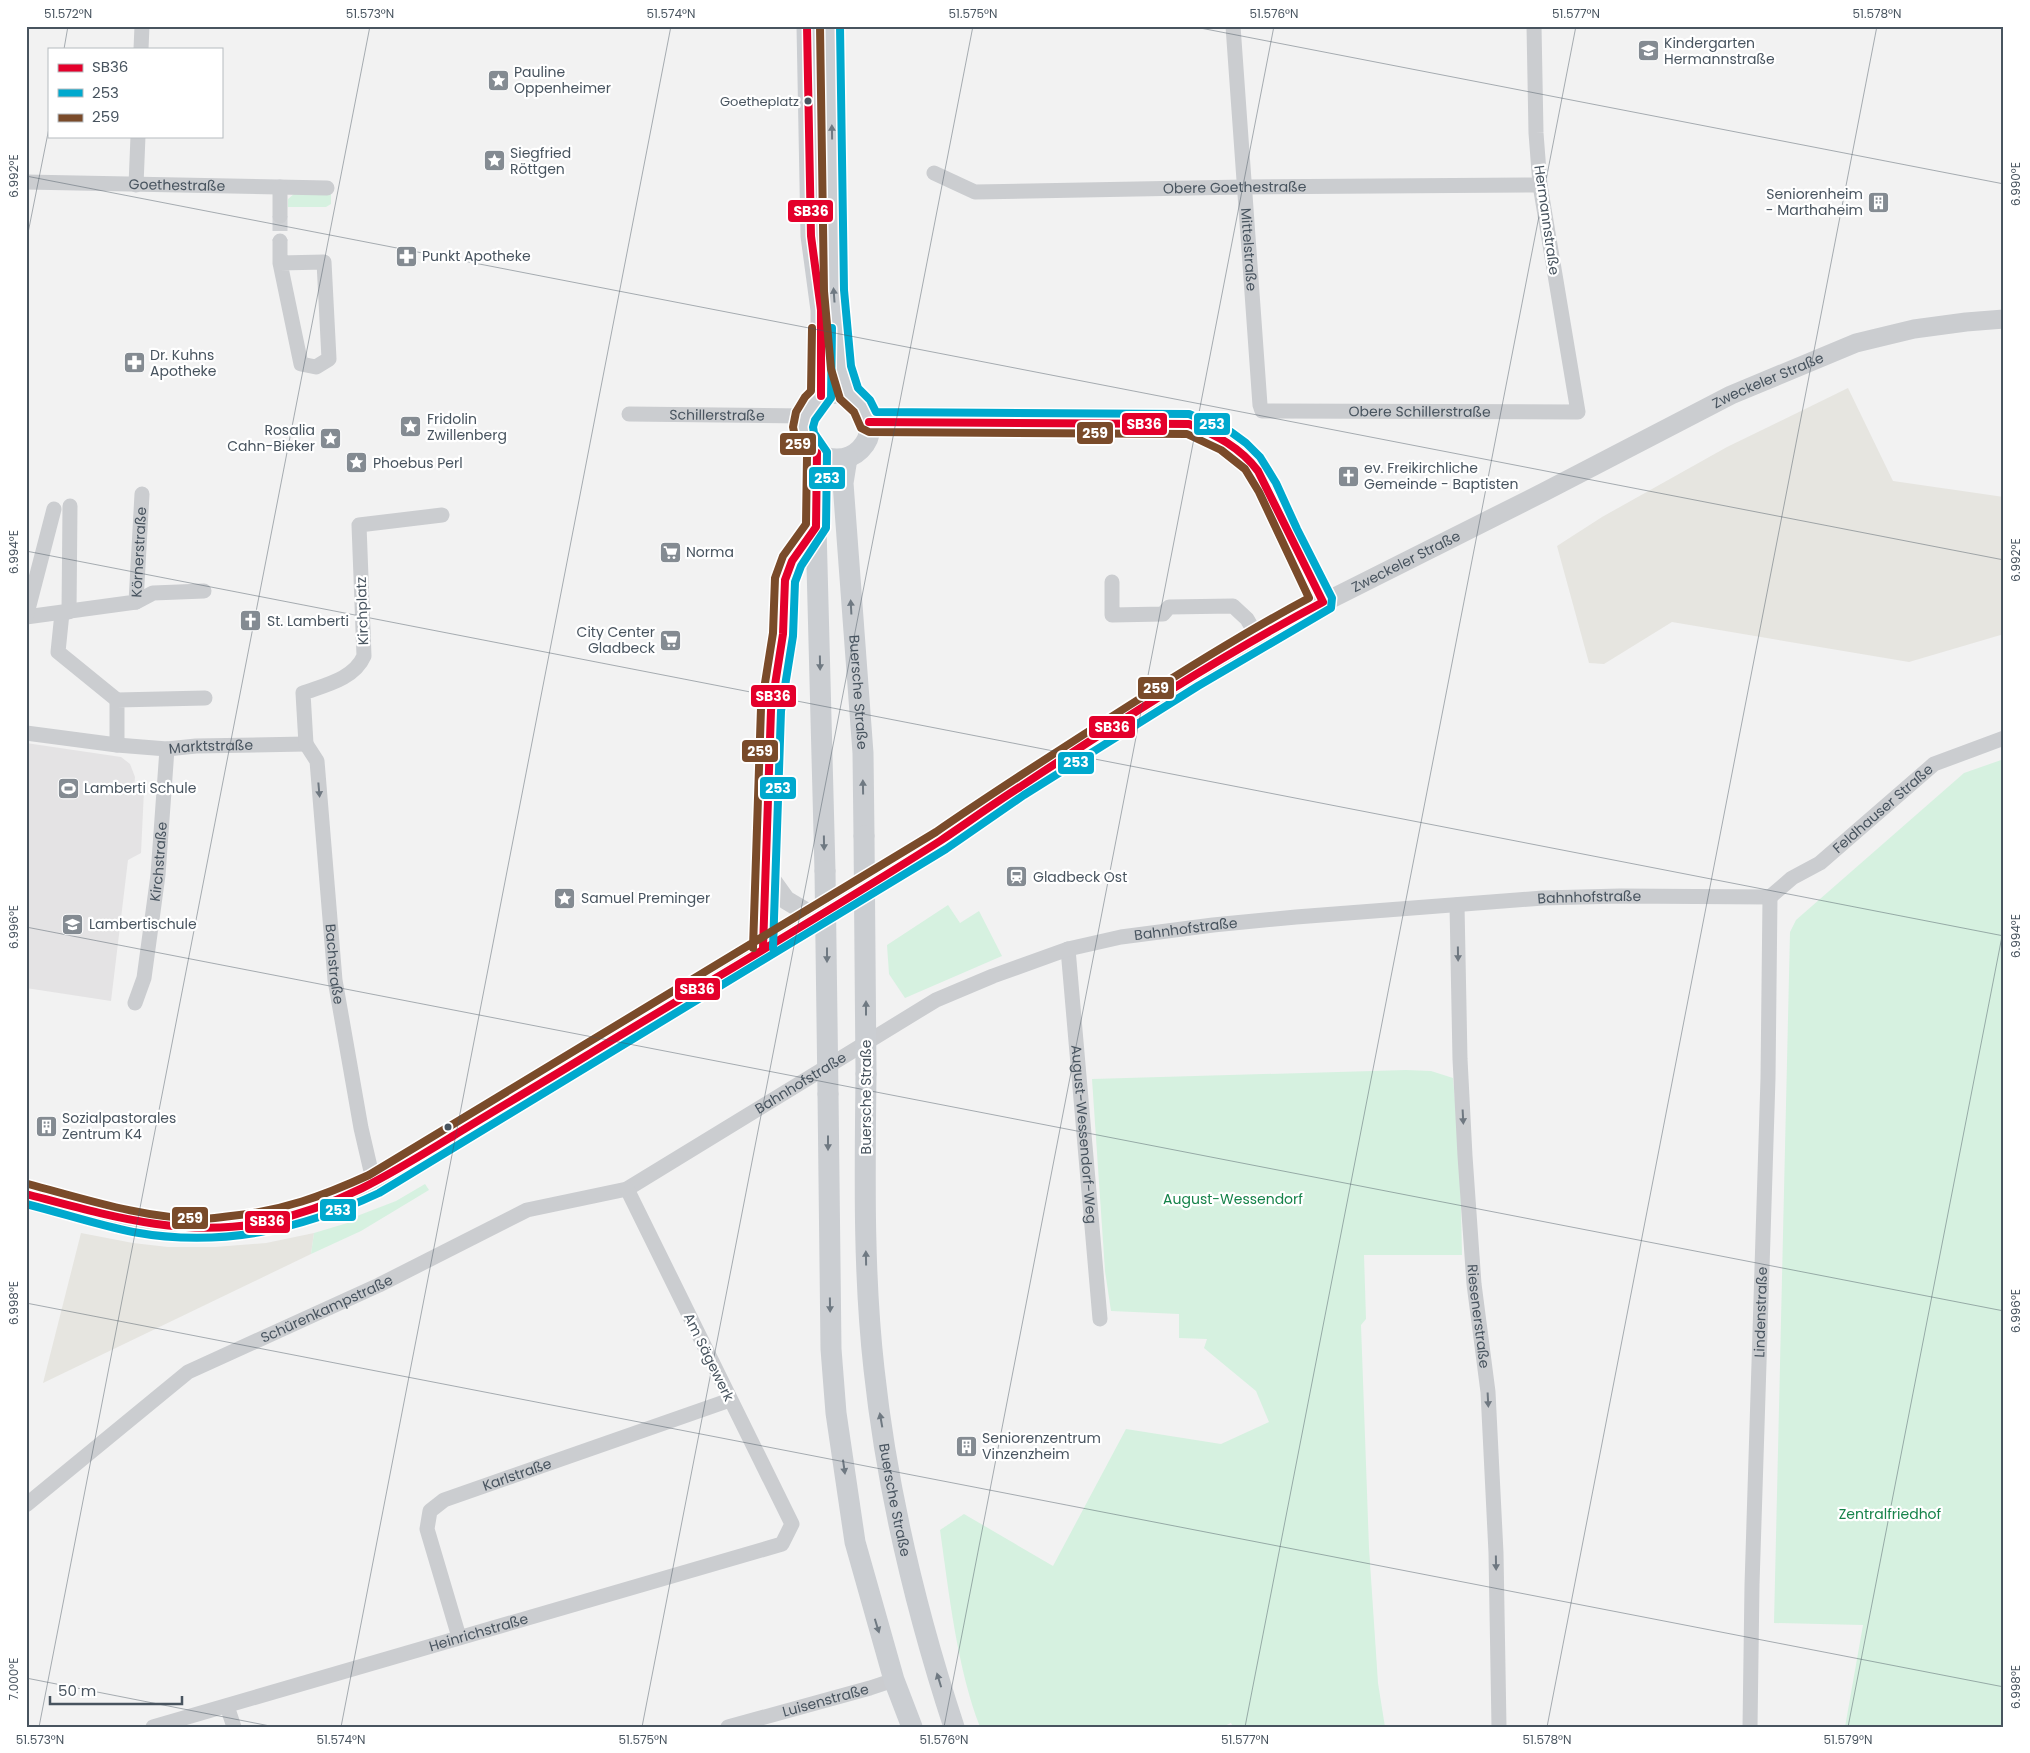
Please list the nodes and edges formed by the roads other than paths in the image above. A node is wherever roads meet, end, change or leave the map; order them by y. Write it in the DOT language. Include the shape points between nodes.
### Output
graph roads {
  1 [pos="142,26"];
  2 [pos="807,26"];
  3 [pos="830,26"];
  4 [pos="1233,26"];
  5 [pos="1534,26"];
  6 [pos="141,48"];
  7 [pos="138,138"];
  8 [pos="934,173"];
  9 [pos="26,182"];
  10 [pos="136,185"];
  11 [pos="1540,185"];
  12 [pos="280,187"];
  13 [pos="1244,187"];
  14 [pos="327,188"];
  15 [pos="280,216"];
  16 [pos="280,241"];
  17 [pos="280,263"];
  18 [pos="2004,319"];
  19 [pos="849,394"];
  20 [pos="821,396"];
  21 [pos="1262,411"];
  22 [pos="1578,412"];
  23 [pos="628,414"];
  24 [pos="805,416"];
  25 [pos="870,422"];
  26 [pos="817,453"];
  27 [pos="847,458"];
  28 [pos="142,494"];
  29 [pos="70,506"];
  30 [pos="54,509"];
  31 [pos="442,515"];
  32 [pos="816,527"];
  33 [pos="1112,582"];
  34 [pos="204,590"];
  35 [pos="136,602"];
  36 [pos="1323,602"];
  37 [pos="65,612"];
  38 [pos="26,617"];
  39 [pos="1258,638"];
  40 [pos="205,698"];
  41 [pos="117,700"];
  42 [pos="26,732"];
  43 [pos="2004,738"];
  44 [pos="306,744"];
  45 [pos="117,745"];
  46 [pos="167,749"];
  47 [pos="766,872"];
  48 [pos="1770,897"];
  49 [pos="1457,906"];
  50 [pos="813,916"];
  51 [pos="763,948"];
  52 [pos="1068,949"];
  53 [pos="135,1003"];
  54 [pos="660,1170"];
  55 [pos="374,1184"];
  56 [pos="627,1189"];
  57 [pos="26,1194"];
  58 [pos="1100,1319"];
  59 [pos="730,1400"];
  60 [pos="26,1506"];
  61 [pos="792,1524"];
  62 [pos="459,1637"];
  63 [pos="894,1680"];
  64 [pos="227,1706"];
  65 [pos="153,1727"];
  66 [pos="234,1727"];
  67 [pos="728,1727"];
  68 [pos="912,1727"];
  69 [pos="954,1727"];
  70 [pos="1499,1727"];
  71 [pos="1750,1727"];
  1 -- 6 [label="street"];
  2 -- 20 [label="main road" via="811,236 821,310"];
  19 -- 3 [label="main road, one-way" via="841,368 834,291"];
  4 -- 13 [label="street, Mittelstraße"];
  5 -- 11 [label="street, Hermannstraße"];
  7 -- 10 [label="street"];
  8 -- 13 [label="street, Obere Goethestraße" via="975,192"];
  9 -- 10 [label="street, Goethestraße"];
  10 -- 12 [label="street, Goethestraße"];
  11 -- 13 [label="street, Obere Goethestraße"];
  11 -- 22 [label="street, Hermannstraße"];
  12 -- 14 [label="street, Goethestraße"];
  12 -- 15 [label="street"];
  13 -- 21 [label="street, Mittelstraße"];
  16 -- 17 [label="street"];
  17 -- 17 [label="street" via="324,262 330,359 316,367 301,364"];
  18 -- 36 [label="street, Zweckeler Straße" via="1914,330 1856,343 1794,368 1731,395"];
  19 -- 20 [label="main road" via="831,392"];
  19 -- 25 [label="main road" via="865,407"];
  20 -- 24 [label="main road"];
  21 -- 22 [label="street, Obere Schillerstraße"];
  23 -- 24 [label="street, Schillerstraße"];
  24 -- 26 [label="main road" via="805,437"];
  25 -- 27 [label="main road" via="865,445"];
  25 -- 36 [label="street" via="1189,424 1210,432 1247,457 1264,481"];
  26 -- 27 [label="main road" via="828,458"];
  26 -- 32 [label="main road"];
  69 -- 27 [label="main road, Buersche Straße, one-way, bridge" via="913,1584 894,1496 874,1369 866,1261 863,753 843,483"];
  28 -- 35 [label="street, Körnerstraße"];
  29 -- 37 [label="street"];
  30 -- 38 [label="street, Körnerstraße"];
  31 -- 44 [label="street, Kirchplatz" via="359,525 364,656 353,672 303,693"];
  32 -- 47 [label="street" via="792,561 785,580 783,634 771,710"];
  32 -- 63 [label="main road, one-way, bridge" via="825,871 831,1340 836,1413 855,1542"];
  33 -- 39 [label="street" via="1112,615 1163,614 1169,606 1233,606 1247,619"];
  34 -- 35 [label="street" via="153,593"];
  35 -- 37 [label="street, Körnerstraße"];
  36 -- 39 [label="street, Zweckeler Straße"];
  37 -- 38 [label="street, Körnerstraße"];
  37 -- 41 [label="street" via="58,652"];
  39 -- 50 [label="street, Zweckeler Straße" via="1019,787 941,840"];
  40 -- 41 [label="street"];
  41 -- 45 [label="street"];
  42 -- 45 [label="street, Marktstraße"];
  43 -- 48 [label="street, Feldhauser Straße" via="1934,764 1820,863 1792,878"];
  44 -- 46 [label="street, Marktstraße"];
  44 -- 55 [label="street, Bachstraße, one-way" via="316,762 335,980"];
  45 -- 46 [label="street, Marktstraße"];
  46 -- 53 [label="street, Kirchstraße" via="158,874 144,978"];
  47 -- 50 [label="street" via="786,900"];
  47 -- 51 [label="street"];
  48 -- 49 [label="street, Bahnhofstraße" via="1543,898"];
  48 -- 71 [label="street, Lindenstraße"];
  49 -- 52 [label="street, Bahnhofstraße" via="1213,924 1121,937"];
  49 -- 70 [label="street, Riesenerstraße, one-way" via="1465,1156 1474,1284 1489,1411 1496,1553"];
  50 -- 51 [label="street, Zweckeler Straße"];
  51 -- 55 [label="street, Zweckeler Straße"];
  52 -- 54 [label="street, Bahnhofstraße" via="936,1000"];
  52 -- 58 [label="street, August-Wessendorf-Weg"];
  54 -- 56 [label="street, Schürenkampstraße"];
  55 -- 57 [label="street, Zweckeler Straße" via="303,1213 263,1223 201,1229 135,1222"];
  56 -- 59 [label="street, Am Sägewerk"];
  56 -- 60 [label="street, Schürenkampstraße" via="527,1210 379,1285 188,1372"];
  59 -- 61 [label="street, Am Sägewerk"];
  59 -- 62 [label="street, Karlstraße" via="444,1500 430,1511 427,1529"];
  61 -- 62 [label="street, Heinrichstraße" via="782,1544"];
  62 -- 64 [label="street, Heinrichstraße"];
  63 -- 67 [label="street, Luisenstraße"];
  63 -- 68 [label="main road"];
  64 -- 65 [label="street, Heinrichstraße"];
  64 -- 66 [label="street"];
}
